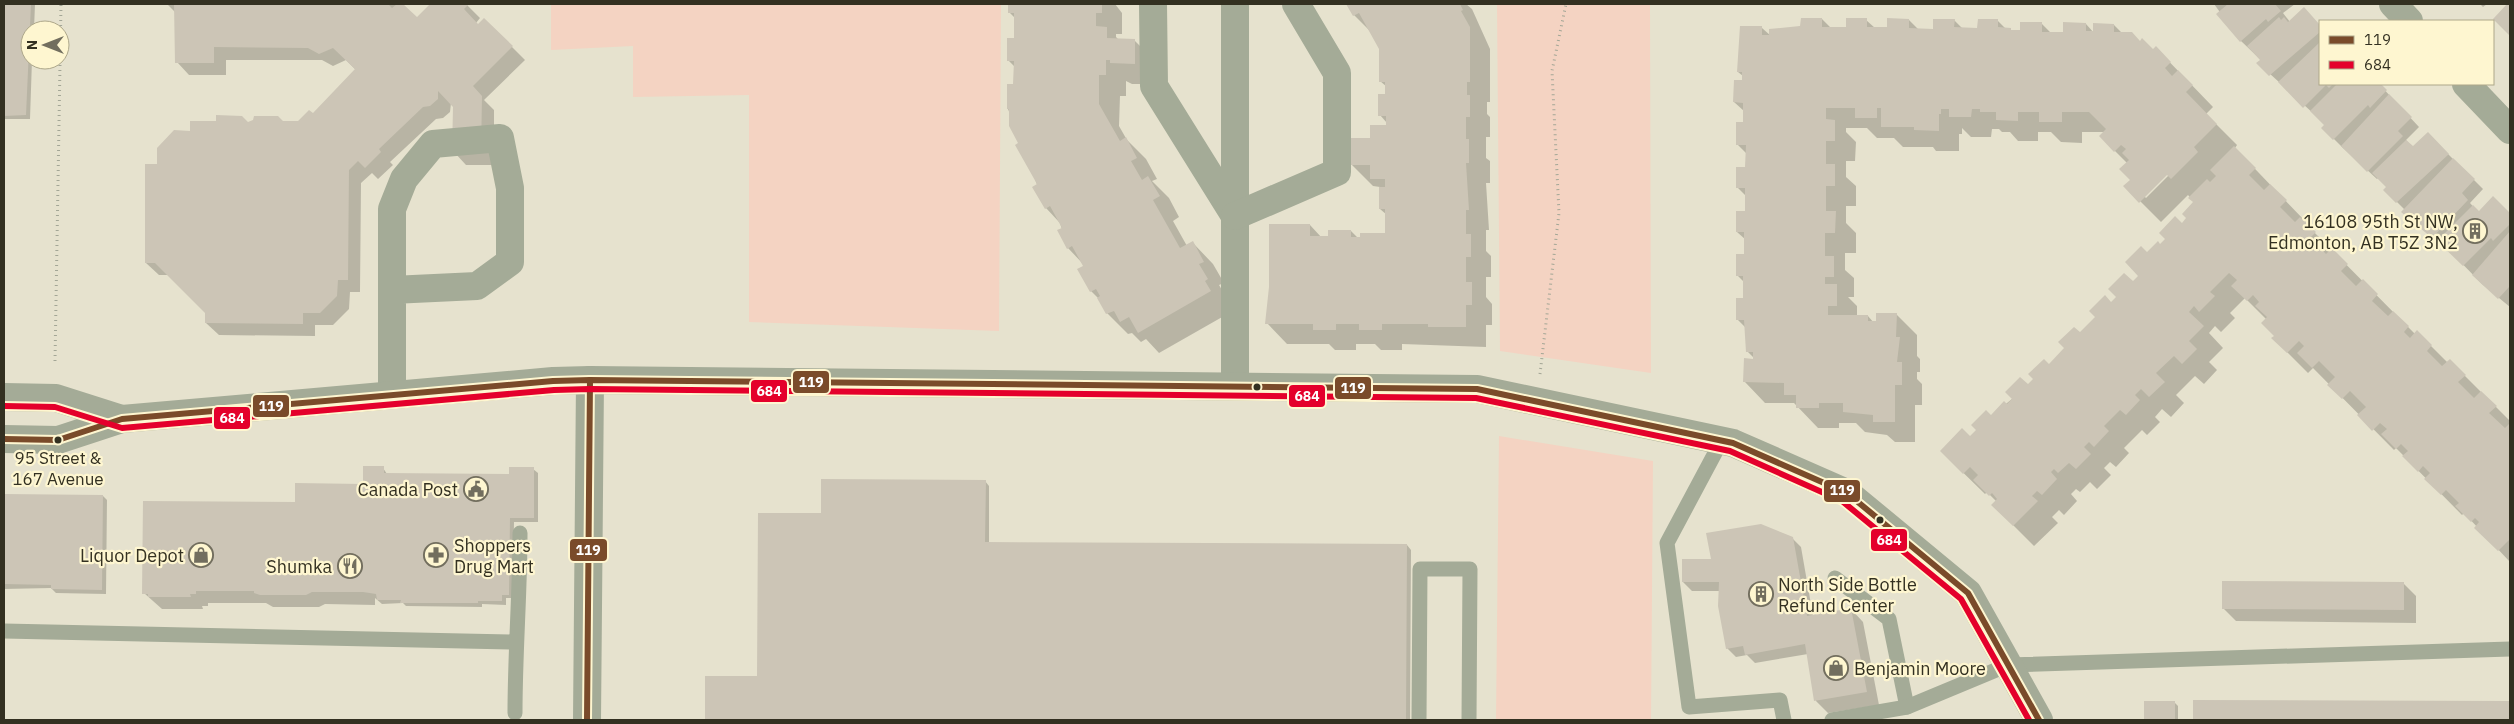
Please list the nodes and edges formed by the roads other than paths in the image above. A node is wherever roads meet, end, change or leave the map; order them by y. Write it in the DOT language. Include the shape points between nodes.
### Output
graph roads {
  1 [pos="1153,4"];
  2 [pos="1235,4"];
  3 [pos="1296,4"];
  4 [pos="2393,4"];
  5 [pos="2407,20"];
  6 [pos="2467,85"];
  7 [pos="2510,130"];
  8 [pos="1235,216"];
  9 [pos="392,290"];
  10 [pos="590,380"];
  11 [pos="1235,386"];
  12 [pos="392,395"];
  13 [pos="4,397"];
  14 [pos="122,419"];
  15 [pos="4,439"];
  16 [pos="1722,440"];
  17 [pos="520,532"];
  18 [pos="1835,578"];
  19 [pos="4,631"];
  20 [pos="515,642"];
  21 [pos="2510,649"];
  22 [pos="2008,665"];
  23 [pos="1907,707"];
  24 [pos="515,713"];
  25 [pos="587,720"];
  26 [pos="1419,720"];
  27 [pos="1469,720"];
  28 [pos="1784,720"];
  29 [pos="1832,720"];
  30 [pos="2039,720"];
  1 -- 8 [label="street" via="1154,86"];
  2 -- 8 [label="street"];
  3 -- 8 [label="street" via="1337,73 1337,172"];
  4 -- 5 [label="street"];
  6 -- 7 [label="street"];
  8 -- 11 [label="street"];
  9 -- 9 [label="street" via="392,209 404,179 433,144 500,138 510,188 510,262 477,286"];
  9 -- 12 [label="street"];
  10 -- 11 [label="street"];
  10 -- 12 [label="street"];
  10 -- 25 [label="street"];
  11 -- 16 [label="street" via="1477,389"];
  12 -- 14 [label="street"];
  13 -- 14 [label="street" via="56,398"];
  14 -- 15 [label="street" via="58,440"];
  16 -- 22 [label="street" via="1847,493 1968,593"];
  16 -- 28 [label="lane" via="1667,543 1689,707 1780,700"];
  17 -- 20 [label="lane" via="520,599"];
  18 -- 23 [label="lane" via="1889,619"];
  19 -- 20 [label="lane"];
  20 -- 24 [label="lane"];
  21 -- 22 [label="lane"];
  22 -- 23 [label="lane"];
  22 -- 30 [label="street"];
  23 -- 29 [label="lane"];
  26 -- 27 [label="lane" via="1420,569 1470,569"];
}
